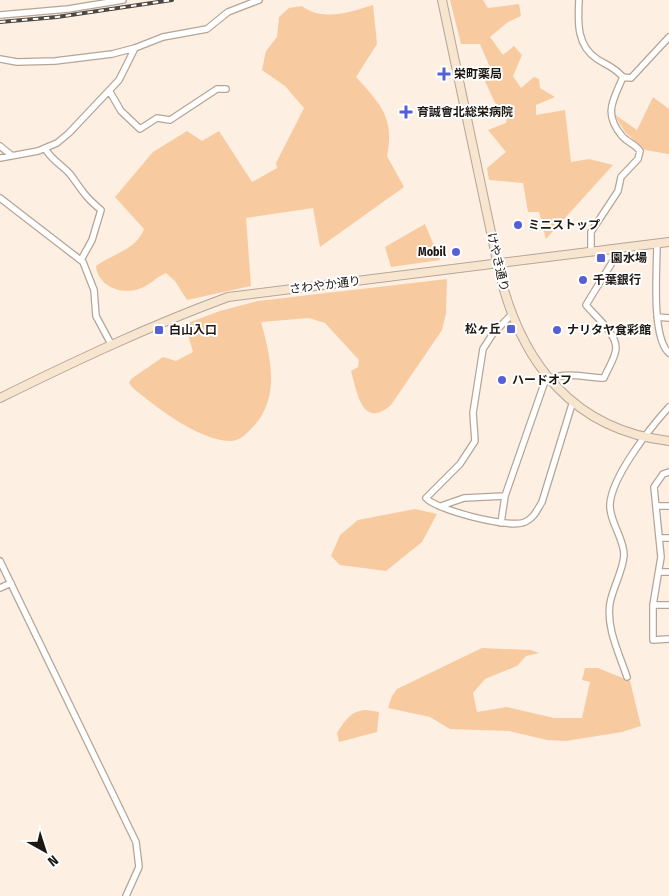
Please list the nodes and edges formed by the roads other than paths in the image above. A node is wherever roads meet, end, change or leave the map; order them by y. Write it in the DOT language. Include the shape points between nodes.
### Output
graph roads {
  1 [pos="82,0"];
  2 [pos="123,0"];
  3 [pos="259,0"];
  4 [pos="442,0"];
  5 [pos="579,0"];
  6 [pos="82,7"];
  7 [pos="0,15"];
  8 [pos="669,36"];
  9 [pos="135,48"];
  10 [pos="0,59"];
  11 [pos="623,77"];
  12 [pos="226,89"];
  13 [pos="110,92"];
  14 [pos="0,146"];
  15 [pos="46,148"];
  16 [pos="11,155"];
  17 [pos="0,158"];
  18 [pos="0,198"];
  19 [pos="669,242"];
  20 [pos="657,244"];
  21 [pos="618,249"];
  22 [pos="591,252"];
  23 [pos="81,260"];
  24 [pos="498,264"];
  25 [pos="511,314"];
  26 [pos="657,317"];
  27 [pos="669,318"];
  28 [pos="110,344"];
  29 [pos="669,353"];
  30 [pos="548,379"];
  31 [pos="0,398"];
  32 [pos="573,402"];
  33 [pos="669,407"];
  34 [pos="643,438"];
  35 [pos="669,441"];
  36 [pos="669,472"];
  37 [pos="505,496"];
  38 [pos="440,506"];
  39 [pos="656,506"];
  40 [pos="669,506"];
  41 [pos="501,523"];
  42 [pos="660,538"];
  43 [pos="669,538"];
  44 [pos="0,561"];
  45 [pos="659,572"];
  46 [pos="669,572"];
  47 [pos="11,584"];
  48 [pos="0,588"];
  49 [pos="653,605"];
  50 [pos="669,605"];
  51 [pos="669,639"];
  52 [pos="627,677"];
  53 [pos="126,896"];
  1 -- 6 [label="street"];
  2 -- 6 [label="street"];
  3 -- 9 [label="street" via="228,12 207,28 163,37"];
  4 -- 24 [label="street, けやき通り"];
  5 -- 11 [label="street" via="578,26 584,44 597,59 612,66"];
  6 -- 7 [label="street"];
  8 -- 11 [label="street" via="631,78"];
  9 -- 10 [label="street" via="101,56 55,60 17,62"];
  9 -- 13 [label="street" via="125,72"];
  11 -- 22 [label="street" via="610,115 622,137 640,151 638,159 621,177 618,191 590,232"];
  12 -- 13 [label="street" via="217,89 170,120 157,118 140,129 121,111"];
  13 -- 15 [label="street" via="69,133"];
  14 -- 16 [label="street"];
  15 -- 16 [label="street"];
  15 -- 23 [label="street" via="86,198 101,210 92,240"];
  16 -- 17 [label="street"];
  18 -- 23 [label="street"];
  19 -- 20 [label="street, さわやか通り"];
  20 -- 21 [label="street, さわやか通り"];
  20 -- 26 [label="street"];
  21 -- 22 [label="street, さわやか通り"];
  21 -- 30 [label="street" via="586,305 615,344 616,350 604,378 556,375"];
  22 -- 24 [label="street, さわやか通り"];
  23 -- 28 [label="street" via="94,290 96,316"];
  24 -- 25 [label="street, けやき通り"];
  24 -- 28 [label="street, さわやか通り" via="228,297"];
  25 -- 30 [label="street, けやき通り"];
  25 -- 38 [label="street" via="483,349 473,413 475,441 460,464 426,498"];
  26 -- 27 [label="street"];
  26 -- 29 [label="street" via="664,347"];
  28 -- 31 [label="street, さわやか通り"];
  30 -- 32 [label="street, けやき通り"];
  30 -- 37 [label="street" via="540,393"];
  32 -- 34 [label="street, けやき通り" via="594,417"];
  32 -- 41 [label="street" via="542,502 525,522 515,525"];
  33 -- 34 [label="street"];
  34 -- 35 [label="street, けやき通り"];
  34 -- 52 [label="street" via="618,482 610,504 624,558 610,602 609,617"];
  36 -- 39 [label="street" via="663,474 654,487"];
  37 -- 38 [label="street" via="464,498"];
  37 -- 41 [label="street"];
  38 -- 41 [label="street"];
  39 -- 40 [label="street"];
  39 -- 42 [label="street"];
  42 -- 43 [label="street"];
  42 -- 45 [label="street"];
  44 -- 47 [label="street"];
  45 -- 46 [label="street"];
  45 -- 49 [label="street"];
  47 -- 48 [label="street"];
  47 -- 53 [label="street" via="136,842 139,866"];
  49 -- 50 [label="street"];
  49 -- 51 [label="street" via="653,640"];
}
